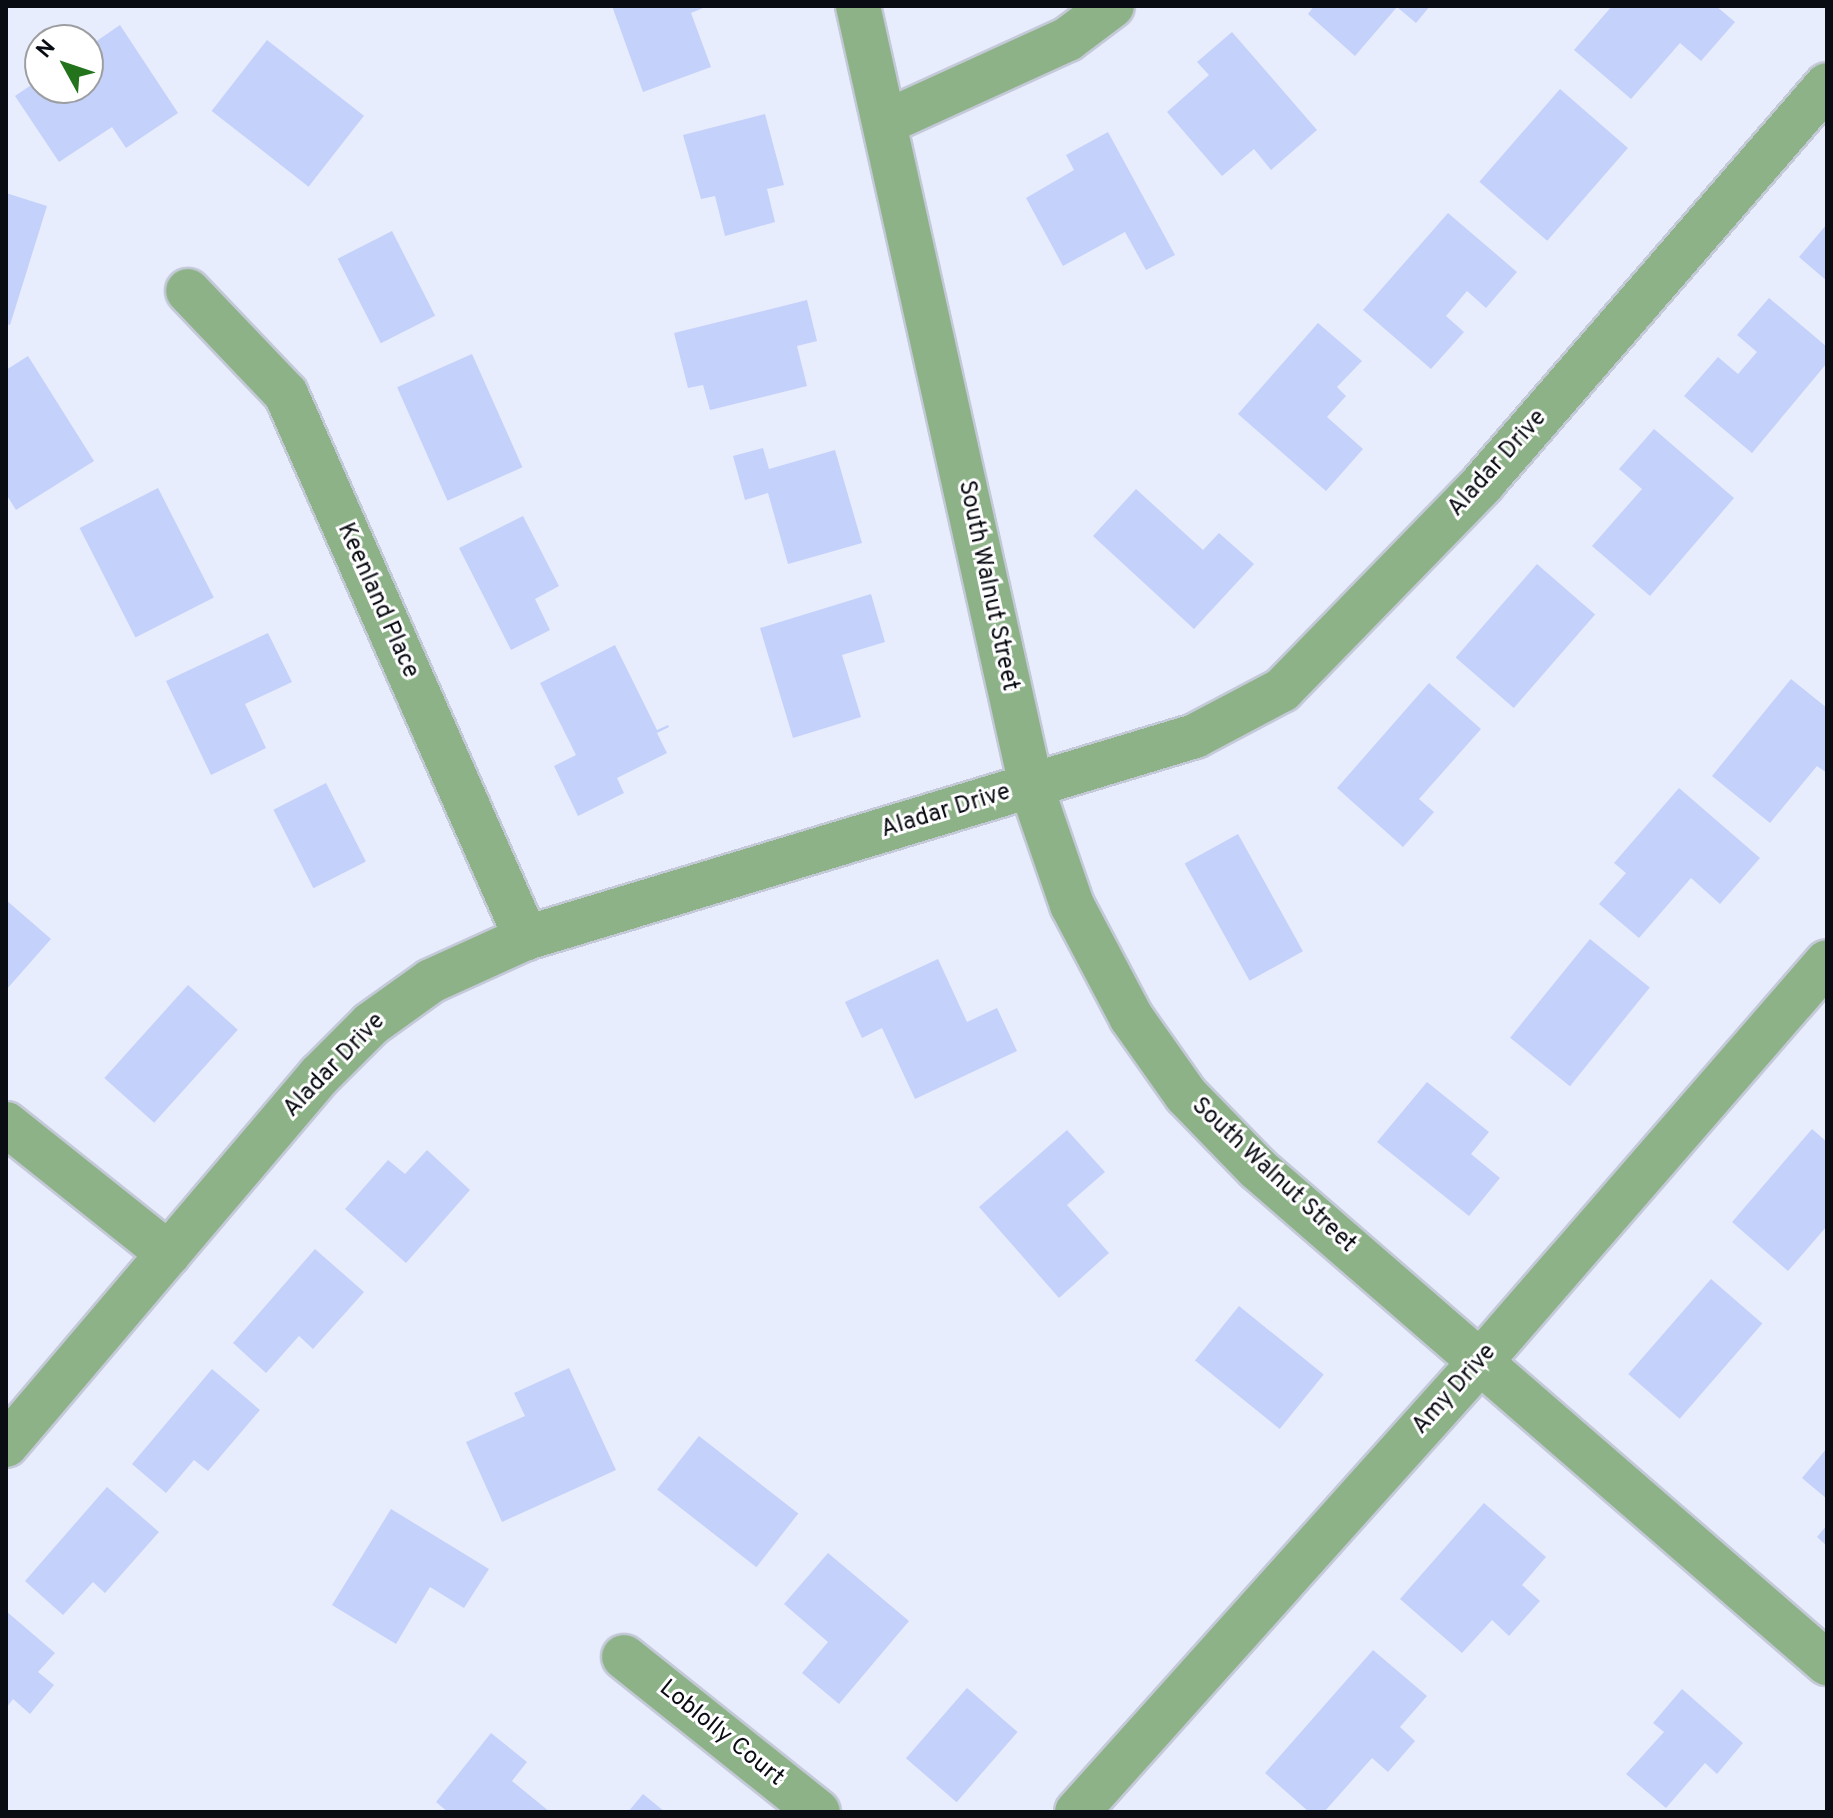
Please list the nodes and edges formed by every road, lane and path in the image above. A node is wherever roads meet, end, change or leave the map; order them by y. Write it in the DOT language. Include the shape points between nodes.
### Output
graph roads {
  1 [pos="858,6"];
  2 [pos="1112,6"];
  3 [pos="1827,85"];
  4 [pos="886,122"];
  5 [pos="188,291"];
  6 [pos="1031,786"];
  7 [pos="526,938"];
  8 [pos="1827,962"];
  9 [pos="6,1124"];
  10 [pos="169,1254"];
  11 [pos="1481,1361"];
  12 [pos="6,1445"];
  13 [pos="624,1657"];
  14 [pos="1827,1663"];
  15 [pos="818,1812"];
  16 [pos="1077,1812"];
  1 -- 4 [label="street, South Walnut Street"];
  2 -- 4 [label="street" via="1068,39"];
  3 -- 6 [label="street, Aladar Drive" via="1483,483 1282,690 1195,736"];
  4 -- 6 [label="street, South Walnut Street"];
  5 -- 7 [label="street, Keenland Place" via="286,394"];
  6 -- 7 [label="street, Aladar Drive"];
  6 -- 11 [label="street, South Walnut Street" via="1072,905 1131,1017 1186,1095 1258,1169"];
  7 -- 10 [label="street, Aladar Drive" via="431,981 371,1024 320,1075"];
  8 -- 11 [label="street, Amy Drive"];
  9 -- 10 [label="street"];
  10 -- 12 [label="street, Aladar Drive"];
  11 -- 14 [label="street, South Walnut Street"];
  11 -- 16 [label="street, Amy Drive"];
  13 -- 15 [label="street, Loblolly Court"];
}
